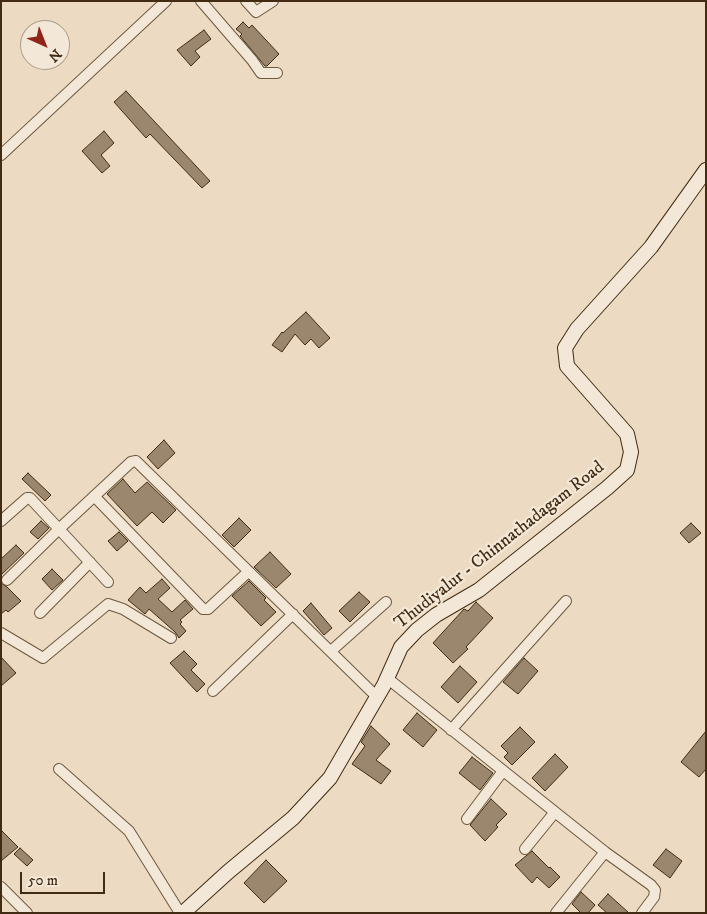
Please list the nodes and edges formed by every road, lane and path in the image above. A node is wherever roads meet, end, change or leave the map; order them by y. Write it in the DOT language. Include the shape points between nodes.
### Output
graph roads {
  1 [pos="166,1"];
  2 [pos="201,1"];
  3 [pos="246,1"];
  4 [pos="273,1"];
  5 [pos="277,73"];
  6 [pos="1,155"];
  7 [pos="706,170"];
  8 [pos="94,496"];
  9 [pos="1,522"];
  10 [pos="59,528"];
  11 [pos="90,562"];
  12 [pos="248,572"];
  13 [pos="7,580"];
  14 [pos="108,582"];
  15 [pos="566,601"];
  16 [pos="386,602"];
  17 [pos="40,612"];
  18 [pos="293,614"];
  19 [pos="1,633"];
  20 [pos="171,638"];
  21 [pos="331,651"];
  22 [pos="387,678"];
  23 [pos="213,690"];
  24 [pos="377,697"];
  25 [pos="451,730"];
  26 [pos="59,769"];
  27 [pos="503,771"];
  28 [pos="555,812"];
  29 [pos="467,819"];
  30 [pos="525,849"];
  31 [pos="605,852"];
  32 [pos="1,887"];
  33 [pos="27,913"];
  34 [pos="181,913"];
  35 [pos="556,913"];
  36 [pos="642,913"];
  1 -- 6 [label="street"];
  2 -- 5 [label="street" via="261,73"];
  3 -- 4 [label="street" via="256,12"];
  7 -- 22 [label="main road, Thudiyalur - Chinnathadagam Road" via="651,247 577,329 565,348 567,366 627,434 631,452 627,470 478,590 417,630 401,647"];
  8 -- 10 [label="street"];
  8 -- 12 [label="street" via="136,461"];
  8 -- 12 [label="street" via="204,608 208,608"];
  9 -- 10 [label="street" via="30,498"];
  10 -- 11 [label="street"];
  10 -- 13 [label="street"];
  11 -- 14 [label="street"];
  11 -- 17 [label="street"];
  12 -- 18 [label="street"];
  15 -- 25 [label="street"];
  16 -- 21 [label="street"];
  18 -- 21 [label="street"];
  18 -- 23 [label="street"];
  19 -- 20 [label="street" via="43,658 108,604 123,609"];
  21 -- 24 [label="street"];
  22 -- 24 [label="main road, Thudiyalur - Chinnathadagam Road"];
  22 -- 25 [label="street"];
  24 -- 34 [label="main road, Thudiyalur - Chinnathadagam Road" via="330,778 293,818"];
  25 -- 27 [label="street"];
  26 -- 34 [label="street" via="129,831"];
  27 -- 28 [label="street"];
  27 -- 29 [label="street"];
  28 -- 30 [label="street"];
  28 -- 31 [label="street"];
  31 -- 35 [label="street"];
  31 -- 36 [label="street" via="655,890 654,897"];
  32 -- 33 [label="street"];
}
